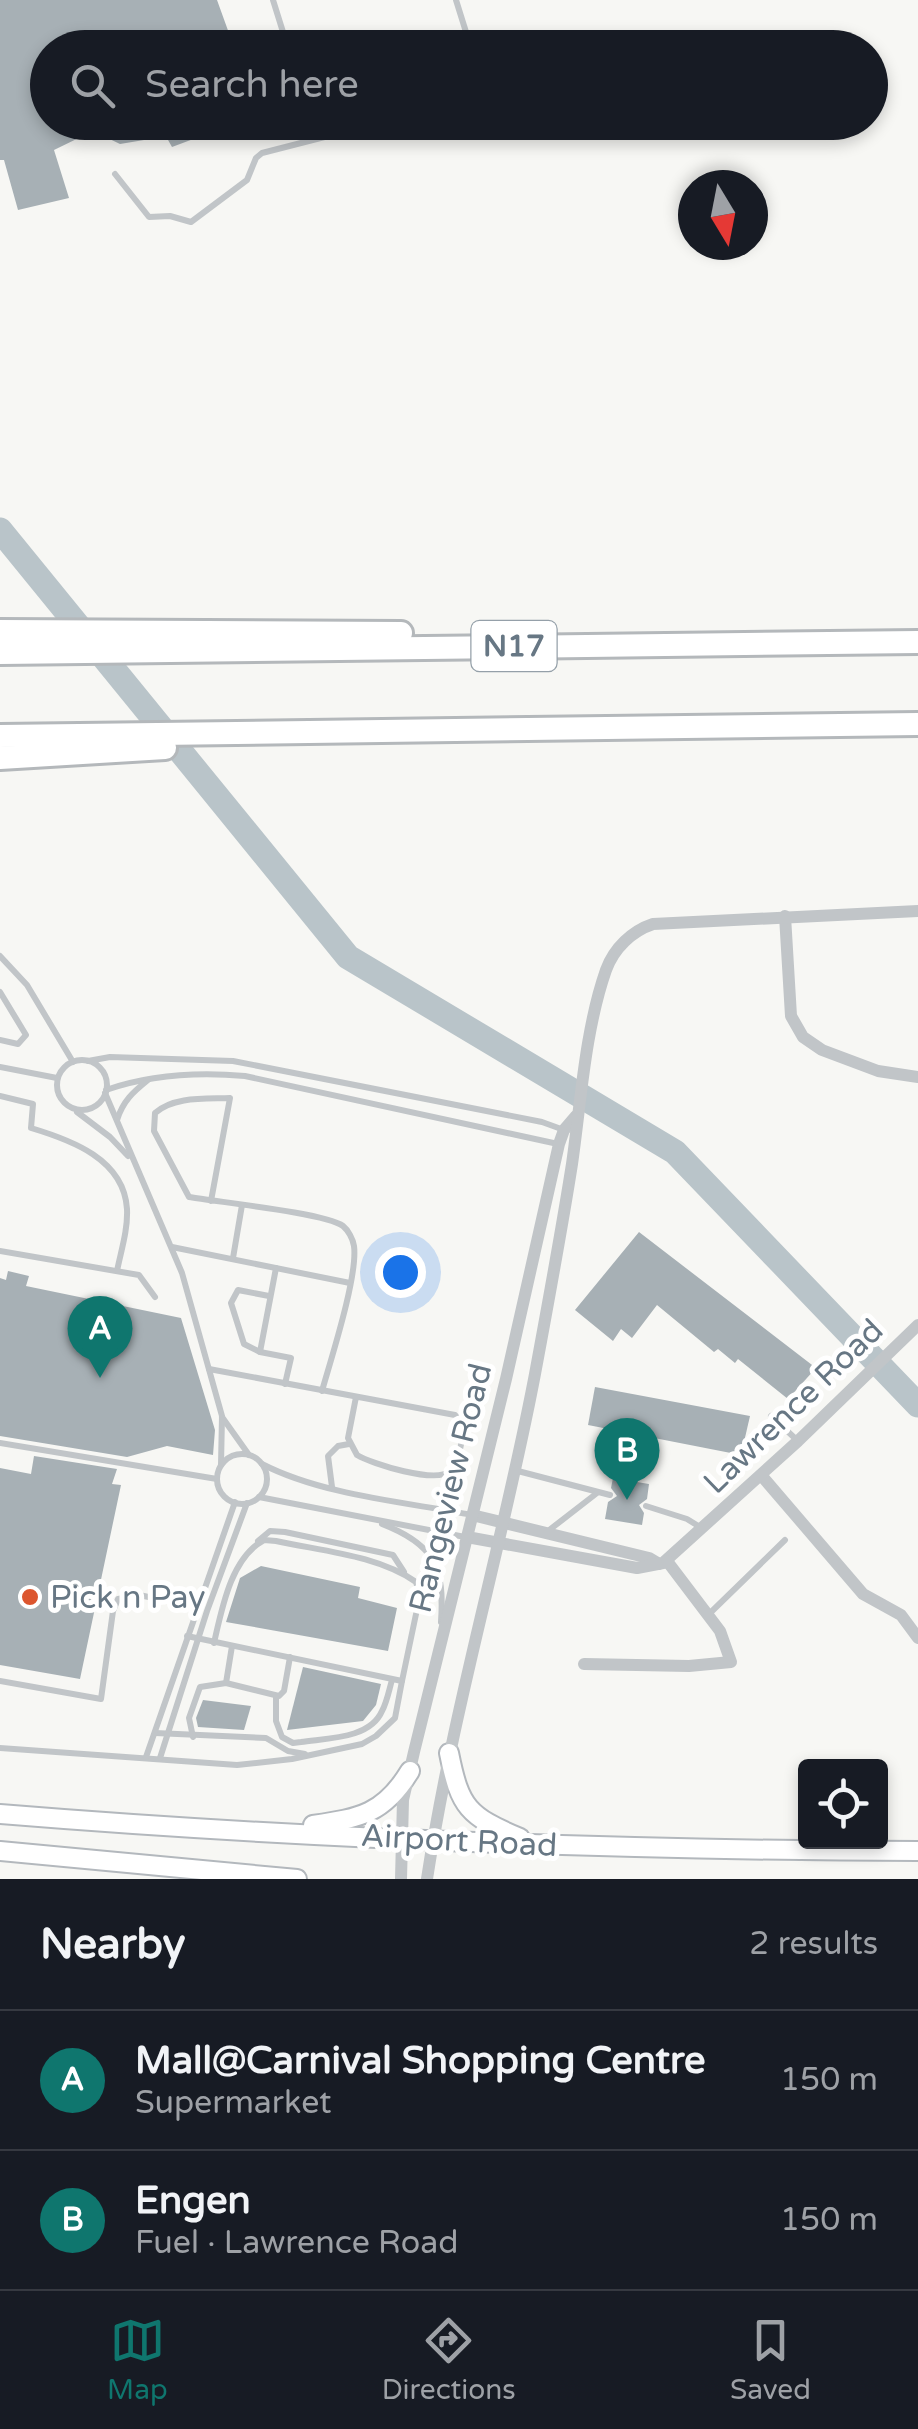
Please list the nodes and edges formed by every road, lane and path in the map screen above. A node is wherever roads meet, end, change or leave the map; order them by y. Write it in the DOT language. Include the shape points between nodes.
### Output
graph roads {
  1 [pos="273,0"];
  2 [pos="456,0"];
  3 [pos="283,30"];
  4 [pos="465,30"];
  5 [pos="313,140"];
  6 [pos="115,174"];
  7 [pos="0,631"];
  8 [pos="918,639"];
  9 [pos="0,653"];
  10 [pos="918,724"];
  11 [pos="0,736"];
  12 [pos="140,742"];
  13 [pos="0,758"];
  14 [pos="918,911"];
  15 [pos="785,916"];
  16 [pos="0,956"];
  17 [pos="0,992"];
  18 [pos="0,1040"];
  19 [pos="88,1061"];
  20 [pos="73,1062"];
  21 [pos="0,1067"];
  22 [pos="918,1077"];
  23 [pos="57,1078"];
  24 [pos="149,1079"];
  25 [pos="106,1092"];
  26 [pos="0,1096"];
  27 [pos="70,1106"];
  28 [pos="117,1121"];
  29 [pos="570,1132"];
  30 [pos="558,1144"];
  31 [pos="573,1150"];
  32 [pos="132,1160"];
  33 [pos="211,1201"];
  34 [pos="242,1205"];
  35 [pos="172,1247"];
  36 [pos="0,1251"];
  37 [pos="233,1258"];
  38 [pos="276,1268"];
  39 [pos="116,1271"];
  40 [pos="350,1283"];
  41 [pos="269,1296"];
  42 [pos="155,1297"];
  43 [pos="918,1325"];
  44 [pos="260,1352"];
  45 [pos="209,1369"];
  46 [pos="285,1384"];
  47 [pos="322,1391"];
  48 [pos="356,1397"];
  49 [pos="222,1416"];
  50 [pos="771,1416"];
  51 [pos="798,1441"];
  52 [pos="0,1444"];
  53 [pos="350,1444"];
  54 [pos="249,1455"];
  55 [pos="262,1464"];
  56 [pos="222,1465"];
  57 [pos="513,1469"];
  58 [pos="761,1476"];
  59 [pos="217,1480"];
  60 [pos="332,1487"];
  61 [pos="598,1492"];
  62 [pos="610,1495"];
  63 [pos="259,1497"];
  64 [pos="235,1502"];
  65 [pos="248,1503"];
  66 [pos="646,1506"];
  67 [pos="472,1515"];
  68 [pos="366,1518"];
  69 [pos="501,1522"];
  70 [pos="703,1529"];
  71 [pos="546,1534"];
  72 [pos="466,1537"];
  73 [pos="785,1540"];
  74 [pos="496,1542"];
  75 [pos="256,1544"];
  76 [pos="663,1562"];
  77 [pos="404,1574"];
  78 [pos="197,1607"];
  79 [pos="707,1616"];
  80 [pos="187,1636"];
  81 [pos="918,1638"];
  82 [pos="198,1639"];
  83 [pos="214,1643"];
  84 [pos="232,1646"];
  85 [pos="439,1653"];
  86 [pos="290,1658"];
  87 [pos="584,1664"];
  88 [pos="392,1680"];
  89 [pos="0,1681"];
  90 [pos="402,1681"];
  91 [pos="226,1683"];
  92 [pos="276,1696"];
  93 [pos="358,1732"];
  94 [pos="155,1734"];
  95 [pos="166,1735"];
  96 [pos="194,1737"];
  97 [pos="372,1739"];
  98 [pos="0,1748"];
  99 [pos="450,1753"];
  100 [pos="311,1755"];
  101 [pos="146,1757"];
  102 [pos="160,1758"];
  103 [pos="410,1772"];
  104 [pos="0,1814"];
  105 [pos="284,1832"];
  106 [pos="401,1837"];
  107 [pos="433,1838"];
  108 [pos="534,1844"];
  109 [pos="0,1851"];
  110 [pos="918,1851"];
  111 [pos="297,1879"];
  112 [pos="401,1879"];
  113 [pos="427,1879"];
  1 -- 3 [label="lane"];
  2 -- 4 [label="lane"];
  5 -- 6 [label="lane" via="262,153 247,180 196,221 148,217"];
  7 -- 8 [label="highway"];
  8 -- 9 [label="highway, N17"];
  10 -- 12 [label="highway" via="358,731"];
  11 -- 12 [label="highway"];
  12 -- 13 [label="highway"];
  14 -- 15 [label="street"];
  15 -- 22 [label="street" via="792,1016 802,1037 878,1072"];
  15 -- 29 [label="street, Rangeview Road" via="654,924 628,938 605,972"];
  16 -- 20 [label="lane" via="27,984"];
  17 -- 18 [label="lane" via="26,1035 18,1044"];
  19 -- 20 [label="lane"];
  19 -- 25 [label="lane" via="101,1069"];
  19 -- 29 [label="lane" via="234,1062"];
  20 -- 23 [label="lane"];
  21 -- 23 [label="lane"];
  23 -- 27 [label="lane" via="58,1095"];
  24 -- 25 [label="lane"];
  24 -- 28 [label="lane" via="121,1106"];
  24 -- 30 [label="lane" via="245,1076"];
  25 -- 27 [label="lane" via="88,1109"];
  25 -- 28 [label="lane"];
  26 -- 39 [label="lane" via="33,1104 31,1128 85,1147 114,1176 127,1208"];
  27 -- 32 [label="lane"];
  28 -- 32 [label="lane"];
  29 -- 30 [label="street, Rangeview Road"];
  29 -- 31 [label="street, Rangeview Road"];
  30 -- 31 [label="lane"];
  30 -- 67 [label="street, Rangeview Road"];
  31 -- 57 [label="street, Rangeview Road"];
  32 -- 35 [label="lane"];
  33 -- 33 [label="lane" via="230,1098 162,1107 154,1131 189,1196"];
  33 -- 34 [label="lane"];
  34 -- 37 [label="lane"];
  34 -- 40 [label="lane" via="340,1224 354,1244"];
  35 -- 37 [label="lane"];
  35 -- 45 [label="lane"];
  36 -- 39 [label="lane"];
  37 -- 38 [label="lane"];
  38 -- 40 [label="lane"];
  38 -- 41 [label="lane"];
  39 -- 42 [label="lane" via="139,1275"];
  40 -- 47 [label="lane"];
  41 -- 44 [label="lane"];
  41 -- 44 [label="lane" via="236,1291 231,1303 240,1340"];
  43 -- 51 [label="street, Lawrence Road"];
  44 -- 46 [label="lane" via="291,1358"];
  45 -- 46 [label="lane"];
  45 -- 49 [label="lane"];
  46 -- 47 [label="lane"];
  47 -- 48 [label="lane"];
  48 -- 53 [label="lane"];
  48 -- 53 [label="lane" via="455,1416 464,1428 455,1466 440,1477 365,1460"];
  49 -- 54 [label="lane"];
  49 -- 56 [label="lane"];
  50 -- 51 [label="lane"];
  51 -- 58 [label="street, Lawrence Road"];
  52 -- 59 [label="lane"];
  53 -- 60 [label="lane" via="328,1456"];
  54 -- 55 [label="lane"];
  54 -- 56 [label="lane" via="234,1455"];
  55 -- 60 [label="lane"];
  55 -- 63 [label="lane" via="267,1485"];
  56 -- 59 [label="lane"];
  57 -- 61 [label="lane"];
  57 -- 69 [label="street, Rangeview Road"];
  58 -- 70 [label="street, Lawrence Road"];
  58 -- 81 [label="street" via="862,1594 901,1615"];
  59 -- 64 [label="lane"];
  60 -- 67 [label="lane"];
  61 -- 62 [label="lane"];
  61 -- 71 [label="lane"];
  63 -- 65 [label="lane"];
  63 -- 68 [label="lane"];
  64 -- 65 [label="lane"];
  64 -- 78 [label="lane"];
  65 -- 82 [label="lane"];
  66 -- 70 [label="lane"];
  67 -- 69 [label="street"];
  67 -- 72 [label="street, Rangeview Road"];
  68 -- 72 [label="lane"];
  68 -- 85 [label="lane" via="404,1532 430,1552 443,1598"];
  69 -- 71 [label="street"];
  69 -- 74 [label="street, Rangeview Road"];
  70 -- 76 [label="street, Lawrence Road"];
  71 -- 76 [label="street"];
  72 -- 74 [label="street"];
  72 -- 85 [label="street, Rangeview Road"];
  73 -- 79 [label="lane"];
  74 -- 76 [label="street" via="637,1568"];
  74 -- 99 [label="street, Rangeview Road"];
  75 -- 77 [label="lane" via="276,1541"];
  75 -- 77 [label="lane" via="270,1532 284,1532 393,1555"];
  75 -- 83 [label="lane" via="227,1592"];
  76 -- 79 [label="street"];
  77 -- 90 [label="lane" via="420,1596"];
  78 -- 80 [label="lane"];
  78 -- 89 [label="lane" via="128,1594 115,1603 101,1699"];
  79 -- 87 [label="street" via="732,1660 721,1666"];
  80 -- 82 [label="lane"];
  80 -- 94 [label="lane"];
  82 -- 83 [label="lane"];
  82 -- 95 [label="lane"];
  83 -- 84 [label="lane"];
  84 -- 86 [label="lane"];
  84 -- 91 [label="lane"];
  85 -- 103 [label="street, Rangeview Road"];
  86 -- 88 [label="lane"];
  86 -- 92 [label="lane" via="284,1692"];
  88 -- 90 [label="lane"];
  88 -- 93 [label="lane" via="382,1711"];
  90 -- 97 [label="lane" via="395,1718"];
  91 -- 92 [label="lane"];
  91 -- 96 [label="lane" via="200,1687 188,1721"];
  92 -- 93 [label="lane" via="279,1731 289,1741"];
  93 -- 97 [label="lane"];
  94 -- 95 [label="lane"];
  94 -- 101 [label="lane"];
  95 -- 96 [label="lane"];
  95 -- 102 [label="lane"];
  96 -- 100 [label="lane" via="266,1738"];
  97 -- 100 [label="lane"];
  98 -- 101 [label="lane"];
  99 -- 107 [label="street, Rangeview Road"];
  99 -- 108 [label="main road" via="469,1809"];
  100 -- 102 [label="lane" via="238,1765"];
  101 -- 102 [label="lane"];
  103 -- 105 [label="main road" via="374,1811"];
  103 -- 106 [label="street, Rangeview Road"];
  104 -- 105 [label="main road, Airport Road"];
  105 -- 106 [label="main road, Airport Road"];
  106 -- 107 [label="main road, Airport Road"];
  106 -- 112 [label="street, Rangeview Road"];
  107 -- 108 [label="main road, Airport Road"];
  107 -- 113 [label="street, Rangeview Road"];
  108 -- 110 [label="main road, Airport Road"];
  109 -- 111 [label="main road"];
}
